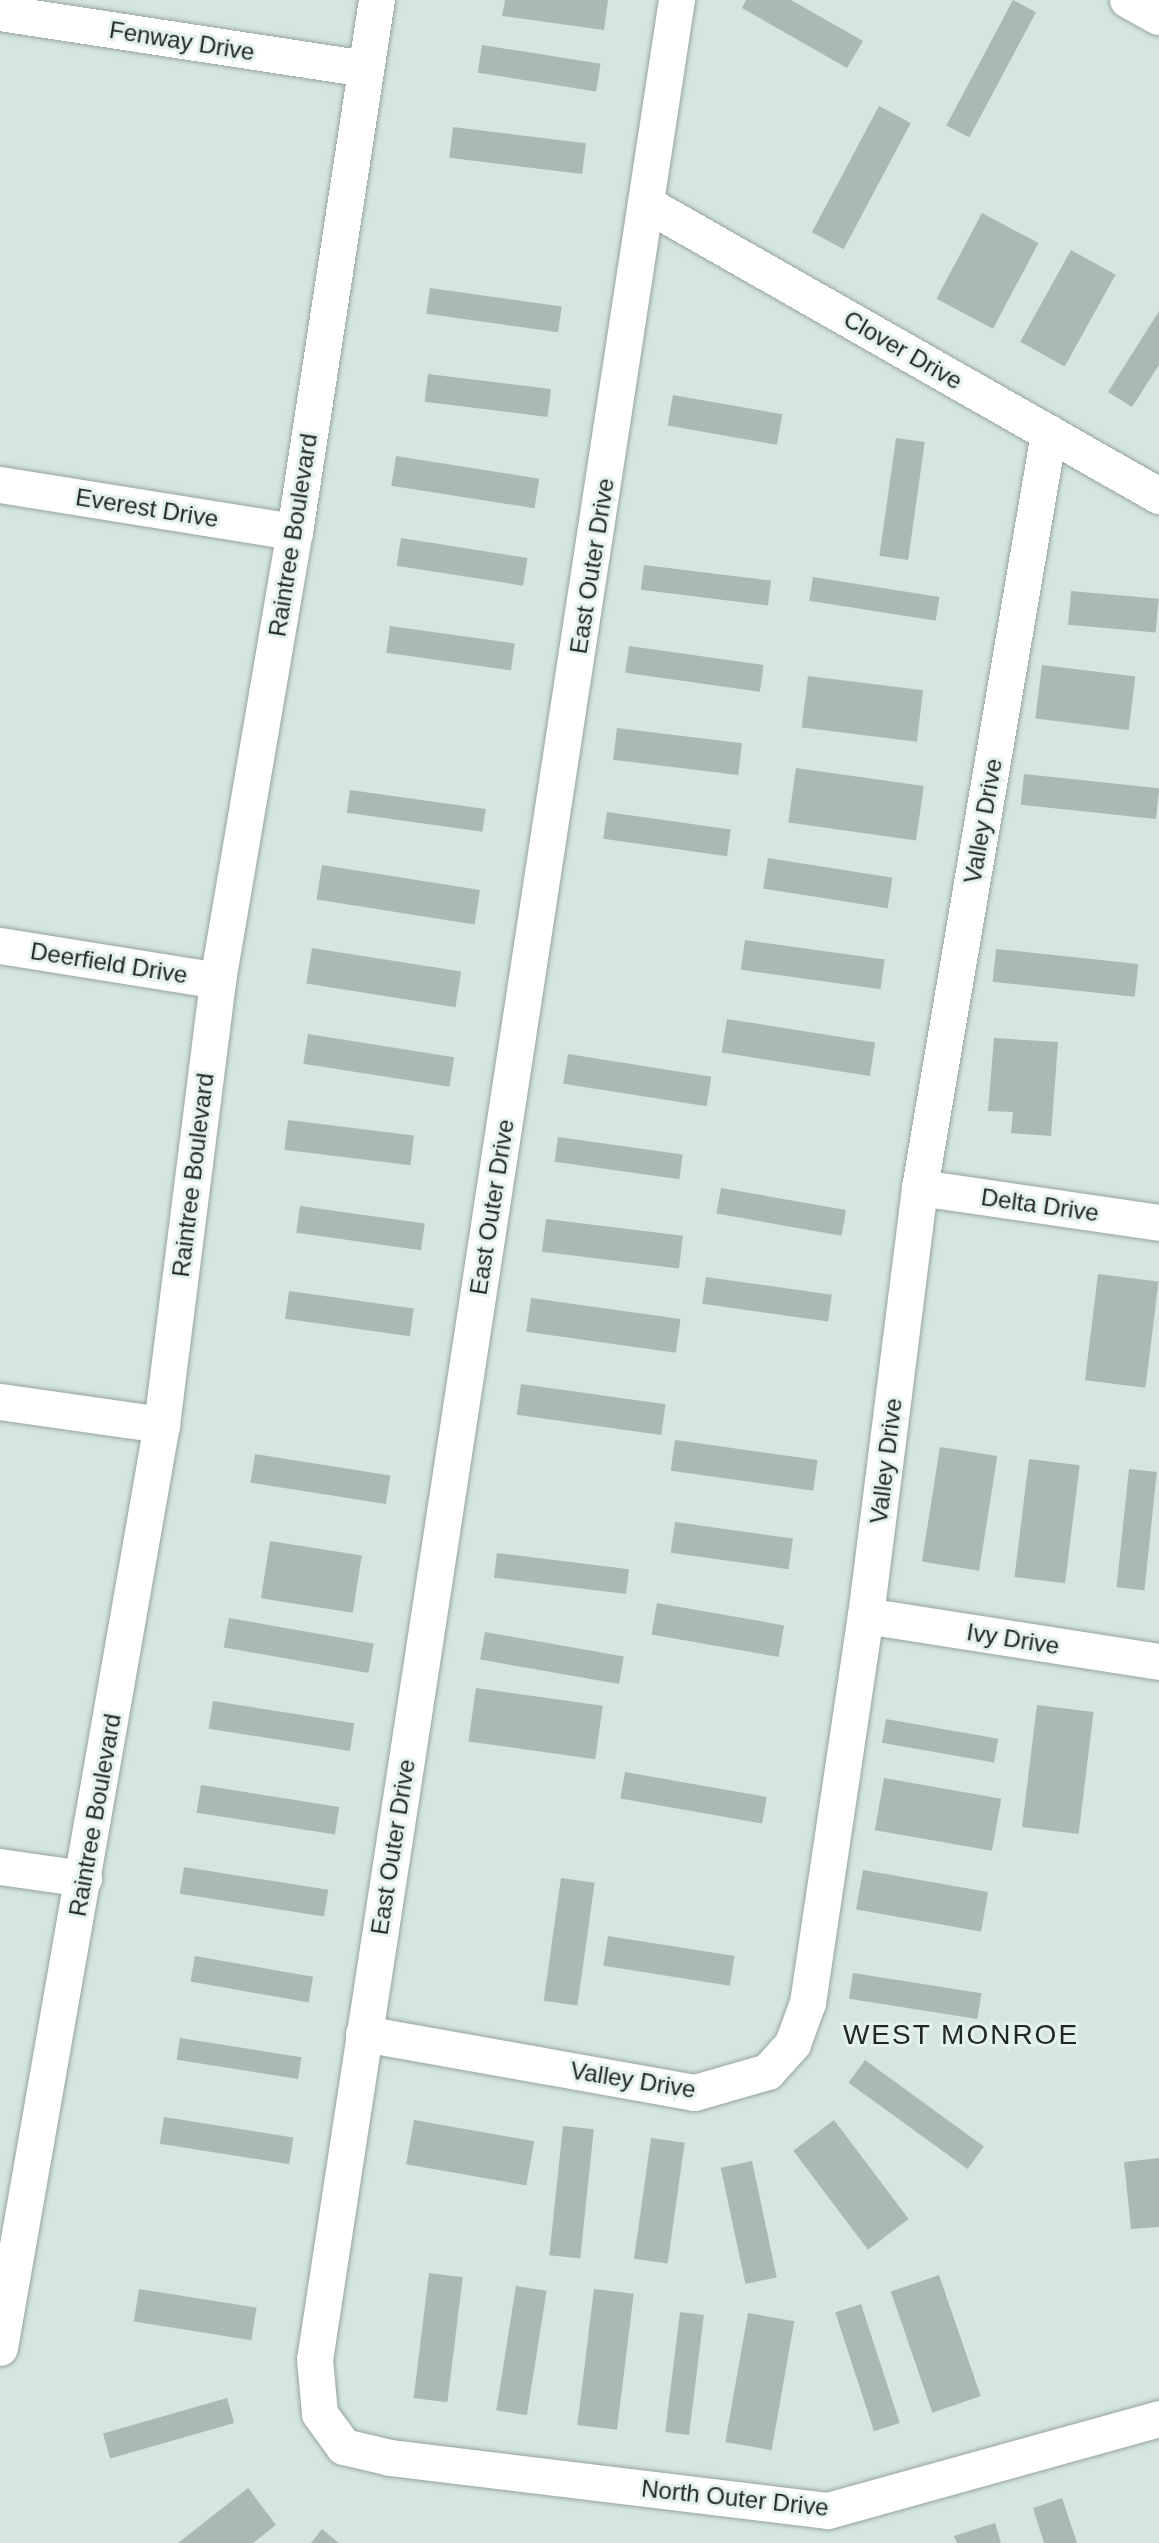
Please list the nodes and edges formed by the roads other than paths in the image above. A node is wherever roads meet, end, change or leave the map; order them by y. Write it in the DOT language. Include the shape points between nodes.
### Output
graph roads {
  1 [pos="377,0"];
  2 [pos="677,0"];
  3 [pos="1128,0"];
  4 [pos="0,13"];
  5 [pos="1159,17"];
  6 [pos="364,69"];
  7 [pos="648,205"];
  8 [pos="1049,433"];
  9 [pos="0,485"];
  10 [pos="1159,496"];
  11 [pos="295,532"];
  12 [pos="0,946"];
  13 [pos="218,981"];
  14 [pos="920,1188"];
  15 [pos="1159,1223"];
  16 [pos="0,1402"];
  17 [pos="162,1425"];
  18 [pos="866,1616"];
  19 [pos="1159,1662"];
  20 [pos="0,1867"];
  21 [pos="84,1879"];
  22 [pos="364,2034"];
  23 [pos="3,2294"];
  24 [pos="0,2348"];
  25 [pos="320,2414"];
  26 [pos="1159,2419"];
  1 -- 6 [label="street, Raintree Boulevard"];
  2 -- 7 [label="street, East Outer Drive"];
  3 -- 5 [label="street"];
  4 -- 6 [label="street, Fenway Drive"];
  6 -- 11 [label="street, Raintree Boulevard"];
  7 -- 8 [label="street, Clover Drive"];
  7 -- 22 [label="street, East Outer Drive"];
  8 -- 10 [label="street, Clover Drive"];
  8 -- 14 [label="street, Valley Drive"];
  9 -- 11 [label="street, Everest Drive"];
  11 -- 13 [label="street, Raintree Boulevard"];
  12 -- 13 [label="street, Deerfield Drive"];
  13 -- 17 [label="street, Raintree Boulevard"];
  14 -- 15 [label="street, Delta Drive"];
  14 -- 18 [label="street, Valley Drive"];
  16 -- 17 [label="street"];
  17 -- 21 [label="street, Raintree Boulevard"];
  18 -- 19 [label="street, Ivy Drive"];
  18 -- 22 [label="street, Valley Drive" via="808,2003 793,2044 768,2072 695,2093"];
  20 -- 21 [label="street"];
  21 -- 23 [label="street, Raintree Boulevard"];
  22 -- 25 [label="street, East Outer Drive" via="315,2359"];
  23 -- 24 [label="street, Raintree Boulevard"];
  25 -- 26 [label="street, North Outer Drive" via="344,2447 391,2458 828,2511"];
}
